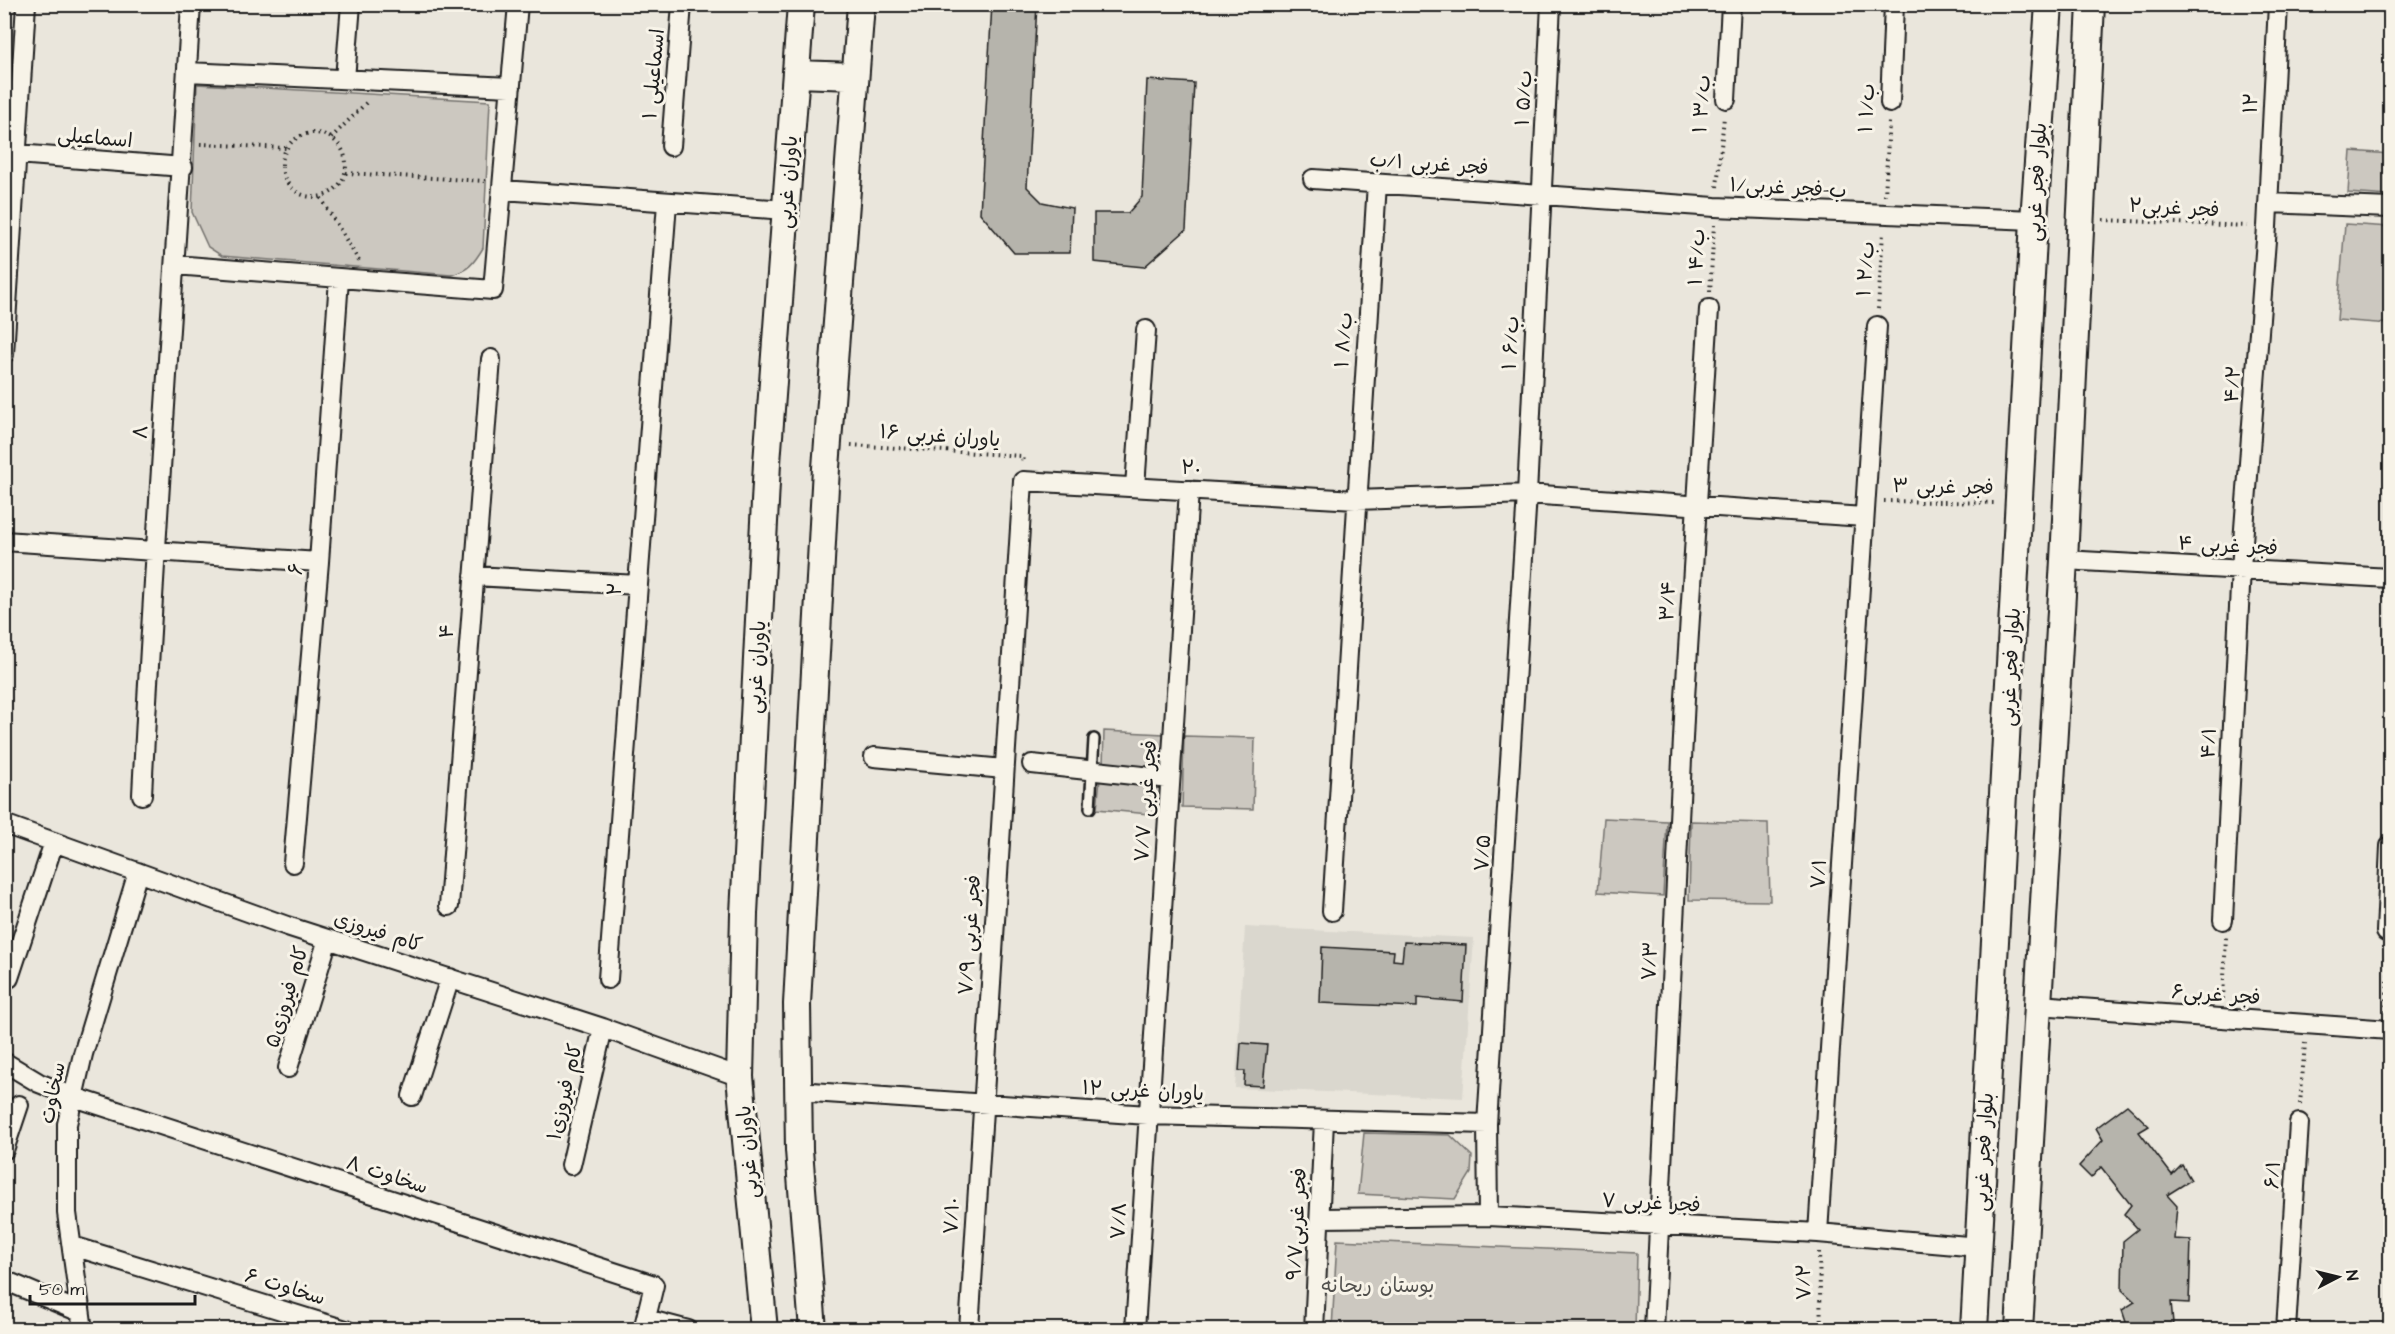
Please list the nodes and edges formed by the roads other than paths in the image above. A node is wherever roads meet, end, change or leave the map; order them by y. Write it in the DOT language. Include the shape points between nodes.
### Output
graph roads {
  1 [pos="26,4"];
  2 [pos="191,4"];
  3 [pos="351,4"];
  4 [pos="518,4"];
  5 [pos="682,4"];
  6 [pos="801,4"];
  7 [pos="861,4"];
  8 [pos="1551,4"];
  9 [pos="1731,4"];
  10 [pos="1894,4"];
  11 [pos="2049,4"];
  12 [pos="2091,4"];
  13 [pos="2278,4"];
  14 [pos="187,72"];
  15 [pos="796,74"];
  16 [pos="855,76"];
  17 [pos="345,79"];
  18 [pos="511,87"];
  19 [pos="1726,99"];
  20 [pos="1890,104"];
  21 [pos="671,146"];
  22 [pos="11,152"];
  23 [pos="183,167"];
  24 [pos="1313,179"];
  25 [pos="1377,183"];
  26 [pos="503,186"];
  27 [pos="1541,194"];
  28 [pos="667,203"];
  29 [pos="2268,203"];
  30 [pos="2391,208"];
  31 [pos="786,210"];
  32 [pos="2034,220"];
  33 [pos="176,266"];
  34 [pos="339,279"];
  35 [pos="1709,309"];
  36 [pos="1877,326"];
  37 [pos="1146,330"];
  38 [pos="4,354"];
  39 [pos="491,359"];
  40 [pos="1023,481"];
  41 [pos="1135,487"];
  42 [pos="1189,490"];
  43 [pos="1527,494"];
  44 [pos="1356,500"];
  45 [pos="1696,507"];
  46 [pos="1865,509"];
  47 [pos="4,541"];
  48 [pos="154,550"];
  49 [pos="2064,560"];
  50 [pos="320,562"];
  51 [pos="2241,568"];
  52 [pos="474,576"];
  53 [pos="2391,578"];
  54 [pos="638,585"];
  55 [pos="1685,698"];
  56 [pos="1094,738"];
  57 [pos="874,757"];
  58 [pos="1032,764"];
  59 [pos="1004,768"];
  60 [pos="1092,771"];
  61 [pos="1170,779"];
  62 [pos="142,795"];
  63 [pos="1090,808"];
  64 [pos="4,824"];
  65 [pos="54,842"];
  66 [pos="2391,846"];
  67 [pos="293,863"];
  68 [pos="138,872"];
  69 [pos="449,906"];
  70 [pos="1332,911"];
  71 [pos="2223,920"];
  72 [pos="2388,938"];
  73 [pos="328,939"];
  74 [pos="9,978"];
  75 [pos="450,978"];
  76 [pos="608,979"];
  77 [pos="2037,1005"];
  78 [pos="603,1028"];
  79 [pos="2388,1030"];
  80 [pos="4,1062"];
  81 [pos="288,1068"];
  82 [pos="741,1077"];
  83 [pos="797,1091"];
  84 [pos="412,1096"];
  85 [pos="74,1097"];
  86 [pos="19,1105"];
  87 [pos="981,1105"];
  88 [pos="1148,1114"];
  89 [pos="1324,1120"];
  90 [pos="2299,1123"];
  91 [pos="1487,1124"];
  92 [pos="4,1150"];
  93 [pos="571,1165"];
  94 [pos="1488,1216"];
  95 [pos="1321,1218"];
  96 [pos="1659,1226"];
  97 [pos="1818,1233"];
  98 [pos="73,1246"];
  99 [pos="1979,1247"];
  100 [pos="4,1280"];
  101 [pos="82,1321"];
  102 [pos="644,1324"];
  103 [pos="346,1329"];
  104 [pos="688,1329"];
  105 [pos="764,1329"];
  106 [pos="813,1329"];
  107 [pos="969,1329"];
  108 [pos="1135,1329"];
  109 [pos="1314,1329"];
  110 [pos="1654,1329"];
  111 [pos="1974,1329"];
  112 [pos="2019,1329"];
  113 [pos="2286,1329"];
  1 -- 22 [label="street"];
  2 -- 14 [label="street, ۸"];
  3 -- 17 [label="street"];
  4 -- 18 [label="street"];
  5 -- 21 [label="street, اسماعیلی ۱"];
  6 -- 15 [label="main road, یاوران غربی"];
  7 -- 16 [label="main road"];
  8 -- 27 [label="street, ۱ ب/۵"];
  9 -- 19 [label="street, ۱ ب/۳"];
  10 -- 20 [label="street, ۱ ب/۱"];
  11 -- 32 [label="main road, بلوار فجر غربی"];
  12 -- 49 [label="main road"];
  13 -- 29 [label="street, ۱۲"];
  14 -- 17 [label="street"];
  14 -- 23 [label="street, ۸"];
  15 -- 16 [label="main road"];
  15 -- 31 [label="main road, یاوران غربی"];
  16 -- 83 [label="main road" via="796,1004"];
  17 -- 18 [label="street"];
  18 -- 26 [label="street"];
  22 -- 23 [label="street, اسماعیلی"];
  22 -- 38 [label="street"];
  23 -- 33 [label="street, ۸"];
  24 -- 25 [label="street, فجر غربی ۱/ب"];
  25 -- 27 [label="street, فجر غربی ۱/ب"];
  25 -- 44 [label="street, ۱ ب/۸"];
  26 -- 28 [label="street"];
  26 -- 34 [label="street" via="493,290"];
  27 -- 32 [label="street, ۱/ب-فجر غربی" via="1715,207"];
  27 -- 43 [label="street, ۱ ب/۶"];
  28 -- 31 [label="street"];
  28 -- 54 [label="street, ۲"];
  29 -- 30 [label="street"];
  29 -- 51 [label="street, ۴/۲"];
  31 -- 82 [label="main road, یاوران غربی" via="767,463 748,831"];
  32 -- 99 [label="main road, بلوار فجر غربی"];
  33 -- 34 [label="street"];
  33 -- 48 [label="street, ۸"];
  34 -- 50 [label="street, ۶"];
  35 -- 45 [label="street, ۳/۴"];
  36 -- 46 [label="street, ۷/۱"];
  37 -- 41 [label="street"];
  39 -- 52 [label="street, ۴"];
  40 -- 41 [label="street, ۲۰"];
  40 -- 59 [label="street, ۷/۹ فجر غربی"];
  41 -- 42 [label="street, ۲۰"];
  42 -- 44 [label="street, ۲۰"];
  42 -- 61 [label="street, ۷/۷ فجر غربی"];
  43 -- 44 [label="street, ۲۰"];
  43 -- 45 [label="street, ۲۰"];
  43 -- 91 [label="street, ۷/۵"];
  44 -- 70 [label="street, ۱ ب/۸"];
  45 -- 46 [label="street, ۲۰"];
  45 -- 55 [label="street, ۳/۴"];
  46 -- 97 [label="street, ۷/۱"];
  47 -- 48 [label="street"];
  48 -- 50 [label="street"];
  48 -- 62 [label="street, ۸"];
  49 -- 51 [label="street, ۴ فجر غربی"];
  49 -- 77 [label="main road"];
  50 -- 67 [label="street, ۶"];
  51 -- 53 [label="street, ۴ فجر غربی"];
  51 -- 71 [label="street, ۴/۱"];
  52 -- 54 [label="street"];
  52 -- 69 [label="street, ۴"];
  54 -- 76 [label="street, ۲"];
  55 -- 96 [label="street, ۷/۳"];
  56 -- 60 [label="lane"];
  57 -- 59 [label="street"];
  58 -- 60 [label="street"];
  59 -- 87 [label="street, ۷/۹ فجر غربی"];
  60 -- 61 [label="street"];
  60 -- 63 [label="lane"];
  61 -- 88 [label="street, ۷/۷ فجر غربی"];
  64 -- 65 [label="street, کام فیروزی"];
  65 -- 68 [label="street, کام فیروزی"];
  65 -- 74 [label="street"];
  66 -- 72 [label="street"];
  68 -- 73 [label="street, کام فیروزی"];
  68 -- 85 [label="street, سخاوت" via="83,1054"];
  73 -- 75 [label="street, کام فیروزی"];
  73 -- 81 [label="street, کام فیروزی۵"];
  75 -- 78 [label="street, کام فیروزی"];
  75 -- 84 [label="street"];
  77 -- 79 [label="street, فجر غربی۶"];
  77 -- 112 [label="main road"];
  78 -- 82 [label="street, کام فیروزی"];
  78 -- 93 [label="street, کام فیروزی۱"];
  80 -- 85 [label="street" via="39,1083"];
  82 -- 105 [label="main road, یاوران غربی"];
  83 -- 87 [label="street, ۱۲ یاوران غربی"];
  83 -- 106 [label="main road"];
  85 -- 98 [label="street, سخاوت" via="68,1124 67,1191"];
  85 -- 102 [label="street, سخاوت ۸" via="654,1285"];
  86 -- 92 [label="street"];
  87 -- 88 [label="street, ۱۲ یاوران غربی"];
  87 -- 107 [label="street, ۷/۱۰"];
  88 -- 89 [label="street, ۱۲ یاوران غربی"];
  88 -- 108 [label="street, ۷/۸"];
  89 -- 91 [label="street, ۱۲ یاوران غربی"];
  89 -- 95 [label="street, فجر غربی۹/۷"];
  90 -- 113 [label="street, ۶/۱"];
  91 -- 94 [label="street, ۷/۵"];
  94 -- 95 [label="street, ۷ فجر غربی"];
  94 -- 96 [label="street, ۷ فجر غربی"];
  95 -- 109 [label="street, فجر غربی۹/۷"];
  96 -- 97 [label="street, ۷ فجر غربی"];
  96 -- 110 [label="street, ۷/۳"];
  97 -- 99 [label="street, ۷ فجر غربی"];
  98 -- 101 [label="street, سخاوت"];
  98 -- 103 [label="street, سخاوت ۶"];
  99 -- 111 [label="main road, بلوار فجر غربی"];
  100 -- 101 [label="street"];
  102 -- 104 [label="street"];
}
